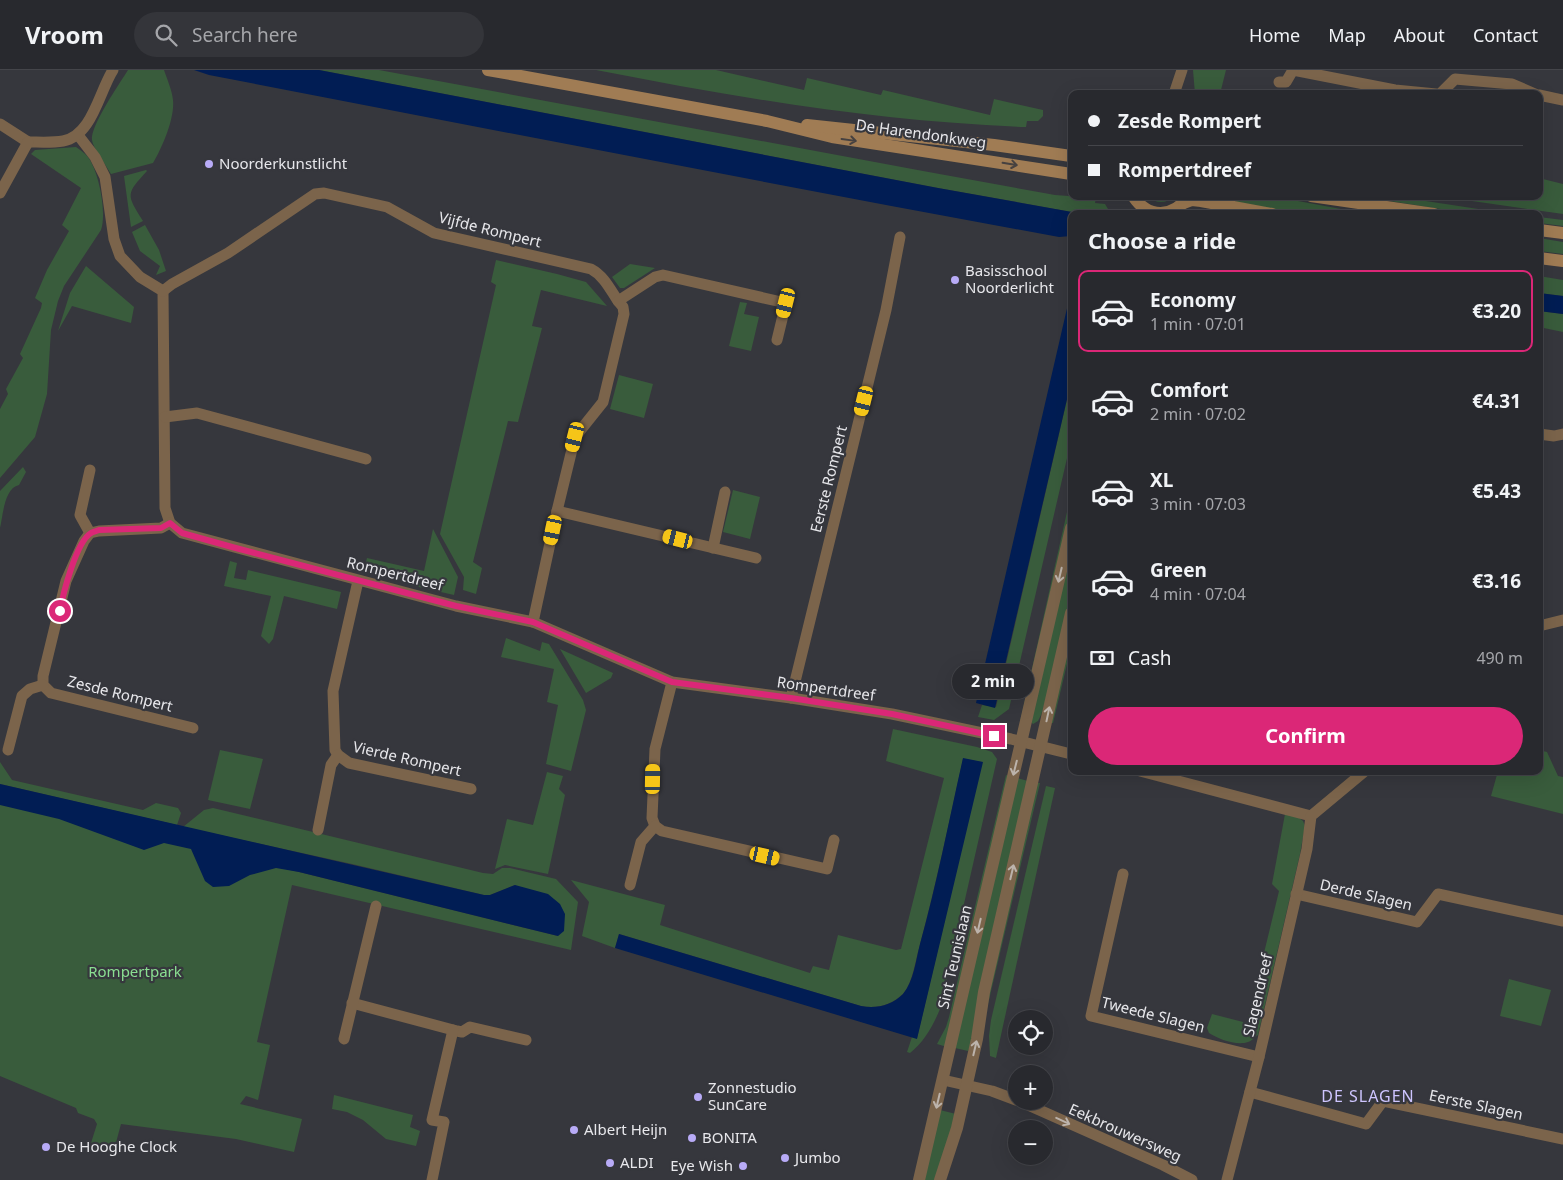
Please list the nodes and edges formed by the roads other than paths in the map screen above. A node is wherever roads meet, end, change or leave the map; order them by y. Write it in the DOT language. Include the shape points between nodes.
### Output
graph roads {
  1 [pos="108,70"];
  2 [pos="113,70"];
  3 [pos="488,70"];
  4 [pos="1182,70"];
  5 [pos="1293,70"];
  6 [pos="1279,82"];
  7 [pos="105,83"];
  8 [pos="1175,90"];
  9 [pos="1183,90"];
  10 [pos="1395,90"];
  11 [pos="1442,90"];
  12 [pos="1526,90"];
  13 [pos="1543,96"];
  14 [pos="1563,100"];
  15 [pos="767,122"];
  16 [pos="0,124"];
  17 [pos="78,135"];
  18 [pos="28,142"];
  19 [pos="1068,156"];
  20 [pos="1068,174"];
  21 [pos="0,193"];
  22 [pos="1186,200"];
  23 [pos="1192,200"];
  24 [pos="1338,200"];
  25 [pos="1173,210"];
  26 [pos="1251,210"];
  27 [pos="1407,210"];
  28 [pos="1543,230"];
  29 [pos="1563,233"];
  30 [pos="900,237"];
  31 [pos="1543,258"];
  32 [pos="1563,261"];
  33 [pos="164,291"];
  34 [pos="618,301"];
  35 [pos="777,340"];
  36 [pos="165,417"];
  37 [pos="1563,434"];
  38 [pos="1543,435"];
  39 [pos="366,459"];
  40 [pos="90,470"];
  41 [pos="725,492"];
  42 [pos="557,511"];
  43 [pos="170,523"];
  44 [pos="90,533"];
  45 [pos="1068,541"];
  46 [pos="712,548"];
  47 [pos="756,558"];
  48 [pos="358,581"];
  49 [pos="1563,620"];
  50 [pos="533,622"];
  51 [pos="1543,625"];
  52 [pos="1068,626"];
  53 [pos="672,682"];
  54 [pos="44,685"];
  55 [pos="791,698"];
  56 [pos="193,728"];
  57 [pos="1022,742"];
  58 [pos="1041,747"];
  59 [pos="8,750"];
  60 [pos="1068,753"];
  61 [pos="338,755"];
  62 [pos="1155,775"];
  63 [pos="1360,775"];
  64 [pos="471,789"];
  65 [pos="1311,816"];
  66 [pos="654,826"];
  67 [pos="318,830"];
  68 [pos="834,840"];
  69 [pos="1123,874"];
  70 [pos="630,885"];
  71 [pos="1296,894"];
  72 [pos="376,906"];
  73 [pos="1563,921"];
  74 [pos="352,1003"];
  75 [pos="453,1030"];
  76 [pos="344,1039"];
  77 [pos="526,1040"];
  78 [pos="1259,1056"];
  79 [pos="943,1080"];
  80 [pos="966,1085"];
  81 [pos="1250,1092"];
  82 [pos="1008,1097"];
  83 [pos="1037,1110"];
  84 [pos="1563,1138"];
  85 [pos="432,1180"];
  86 [pos="919,1180"];
  87 [pos="940,1180"];
  88 [pos="1192,1180"];
  89 [pos="1227,1180"];
  1 -- 7 [label="street"];
  2 -- 7 [label="street"];
  3 -- 15 [label="main road, De Harendonkweg"];
  4 -- 8 [label="street"];
  4 -- 9 [label="street"];
  5 -- 6 [label="street" via="1286,82"];
  5 -- 10 [label="street"];
  7 -- 17 [label="street" via="88,123"];
  11 -- 12 [label="street" via="1455,78 1512,84"];
  13 -- 14 [label="street"];
  15 -- 19 [label="main road, De Harendonkweg"];
  15 -- 20 [label="main road, De Harendonkweg, one-way" via="832,137"];
  16 -- 18 [label="street"];
  17 -- 18 [label="street" via="64,141"];
  17 -- 33 [label="street" via="96,157 105,177 114,239 120,256 140,277"];
  18 -- 21 [label="street"];
  22 -- 25 [label="main road"];
  23 -- 26 [label="main road"];
  24 -- 27 [label="main road"];
  28 -- 29 [label="main road"];
  30 -- 55 [label="street, Eerste Rompert" via="876,350"];
  31 -- 32 [label="main road"];
  33 -- 34 [label="street, Vijfde Rompert" via="228,253 315,194 324,193 387,207 434,233 591,269 604,279"];
  33 -- 36 [label="street"];
  34 -- 35 [label="street" via="663,275 786,303"];
  34 -- 42 [label="street" via="624,314 602,402 575,437"];
  36 -- 39 [label="street" via="197,413"];
  36 -- 43 [label="street" via="165,508"];
  37 -- 38 [label="street"];
  40 -- 44 [label="street" via="80,515"];
  41 -- 46 [label="street"];
  42 -- 46 [label="street"];
  42 -- 50 [label="street"];
  43 -- 44 [label="street" via="161,528"];
  43 -- 48 [label="street, Rompertdreef" via="182,533"];
  44 -- 54 [label="street" via="66,581 43,676"];
  45 -- 57 [label="street, Sint Teunislaan, one-way"];
  46 -- 47 [label="street"];
  48 -- 50 [label="street, Rompertdreef"];
  48 -- 61 [label="street, Vierde Rompert" via="332,690 334,743"];
  49 -- 51 [label="street"];
  50 -- 53 [label="street, Rompertdreef"];
  58 -- 52 [label="street, one-way"];
  53 -- 55 [label="street, Rompertdreef"];
  53 -- 66 [label="street" via="655,749"];
  54 -- 56 [label="street, Zesde Rompert" via="51,692"];
  54 -- 59 [label="street" via="30,689 22,696"];
  55 -- 57 [label="street, Rompertdreef" via="892,714"];
  57 -- 58 [label="street"];
  57 -- 79 [label="street, Sint Teunislaan, one-way"];
  58 -- 60 [label="street"];
  80 -- 58 [label="street, one-way" via="984,992"];
  61 -- 64 [label="street, Vierde Rompert" via="349,763"];
  61 -- 67 [label="street, Vierde Rompert" via="331,765"];
  62 -- 65 [label="street"];
  63 -- 65 [label="street"];
  65 -- 71 [label="street, Slagendreef" via="1308,849"];
  66 -- 68 [label="street" via="662,831 827,869"];
  66 -- 70 [label="street" via="641,842"];
  69 -- 78 [label="street, Tweede Slagen" via="1091,1016"];
  71 -- 73 [label="street, Derde Slagen" via="1417,922 1438,894"];
  71 -- 78 [label="street, Slagendreef"];
  72 -- 74 [label="street"];
  74 -- 75 [label="street"];
  74 -- 76 [label="street"];
  75 -- 77 [label="street" via="462,1032 470,1027"];
  75 -- 85 [label="street" via="432,1120 444,1122"];
  78 -- 81 [label="street, Slagendreef"];
  79 -- 80 [label="street, Eekbrouwersweg"];
  79 -- 86 [label="street, Sint Teunislaan, one-way"];
  80 -- 82 [label="street, Eekbrouwersweg"];
  80 -- 87 [label="street" via="957,1128"];
  81 -- 84 [label="street, Eerste Slagen" via="1366,1124 1383,1101"];
  81 -- 89 [label="street, Slagendreef"];
  83 -- 88 [label="street, Eekbrouwersweg, one-way"];
}
